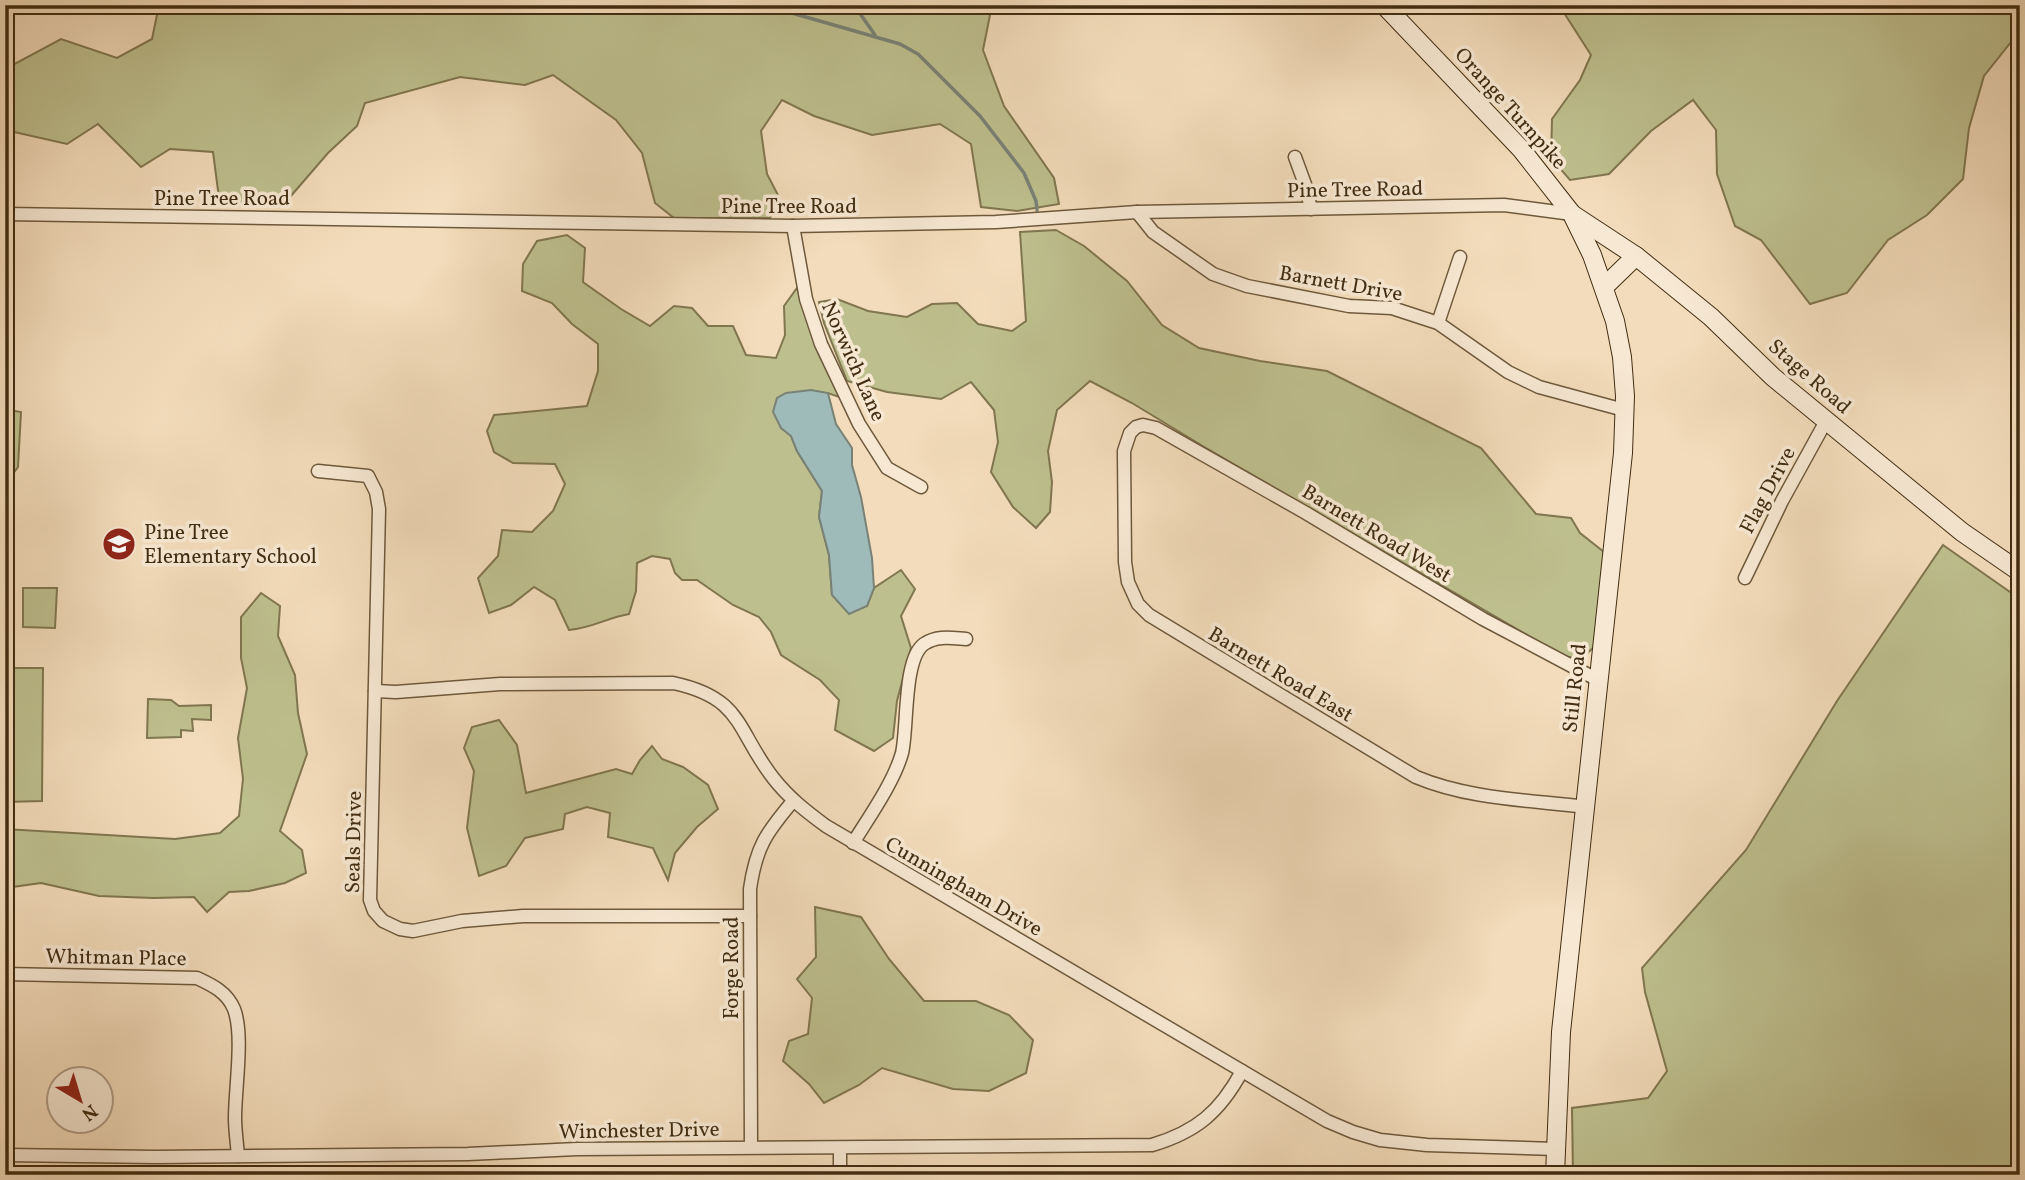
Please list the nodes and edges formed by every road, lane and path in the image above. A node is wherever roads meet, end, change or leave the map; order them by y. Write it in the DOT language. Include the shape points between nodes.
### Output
graph roads {
  1 [pos="1384,5"];
  2 [pos="1295,157"];
  3 [pos="1311,209"];
  4 [pos="1137,212"];
  5 [pos="5,214"];
  6 [pos="1572,214"];
  7 [pos="793,226"];
  8 [pos="1636,256"];
  9 [pos="1460,257"];
  10 [pos="1604,287"];
  11 [pos="1438,323"];
  12 [pos="1624,411"];
  13 [pos="1826,421"];
  14 [pos="1136,427"];
  15 [pos="318,471"];
  16 [pos="921,487"];
  17 [pos="2020,572"];
  18 [pos="1745,578"];
  19 [pos="966,639"];
  20 [pos="1598,680"];
  21 [pos="375,691"];
  22 [pos="793,801"];
  23 [pos="1585,807"];
  24 [pos="853,843"];
  25 [pos="750,916"];
  26 [pos="5,974"];
  27 [pos="1242,1071"];
  28 [pos="751,1147"];
  29 [pos="840,1148"];
  30 [pos="1556,1149"];
  31 [pos="5,1155"];
  32 [pos="238,1156"];
  33 [pos="840,1175"];
  34 [pos="1555,1175"];
  1 -- 6 [label="main road, Orange Turnpike" via="1521,149"];
  2 -- 3 [label="street"];
  3 -- 4 [label="street, Pine Tree Road"];
  3 -- 6 [label="street, Pine Tree Road" via="1504,205"];
  4 -- 7 [label="street, Pine Tree Road" via="996,222"];
  4 -- 11 [label="street, Barnett Drive" via="1153,232 1213,274 1247,286 1349,306 1392,308"];
  5 -- 7 [label="street, Pine Tree Road"];
  6 -- 8 [label="main road, Stage Road"];
  6 -- 10 [label="main road, Still Road"];
  7 -- 16 [label="street, Norwich Lane" via="806,299 821,344 859,424 887,468"];
  8 -- 10 [label="main road"];
  8 -- 13 [label="main road, Stage Road"];
  9 -- 11 [label="street"];
  10 -- 12 [label="main road, Still Road" via="1622,357"];
  11 -- 12 [label="street, Barnett Drive" via="1529,382"];
  12 -- 20 [label="main road, Still Road"];
  13 -- 17 [label="main road, Stage Road" via="1962,532"];
  13 -- 18 [label="street, Flag Drive"];
  14 -- 20 [label="street, Barnett Road West" via="1156,428 1483,620"];
  14 -- 23 [label="street, Barnett Road East" via="1124,451 1125,562 1132,593 1149,615 1416,777 1478,794"];
  15 -- 21 [label="street, Seals Drive" via="368,476 376,492"];
  19 -- 24 [label="street" via="936,639 918,652 901,754"];
  20 -- 23 [label="main road, Still Road"];
  21 -- 22 [label="street, Cunningham Drive" via="500,684 673,682 695,687 734,714 772,778"];
  21 -- 25 [label="street, Seals Drive" via="370,900 383,921 413,931 523,916"];
  22 -- 24 [label="street, Cunningham Drive"];
  22 -- 25 [label="street, Forge Road" via="769,830 757,855"];
  23 -- 30 [label="main road, Still Road" via="1561,1032"];
  24 -- 27 [label="street, Cunningham Drive"];
  25 -- 28 [label="street, Forge Road"];
  26 -- 32 [label="street, Whitman Place" via="197,978 215,986 233,1008 238,1028"];
  27 -- 29 [label="street, Winchester Drive" via="1218,1108 1199,1125 1152,1145"];
  27 -- 30 [label="street, Cunningham Drive" via="1327,1121 1380,1140"];
  28 -- 29 [label="street, Winchester Drive"];
  28 -- 32 [label="street, Winchester Drive"];
  29 -- 33 [label="street"];
  30 -- 34 [label="main road, Still Road"];
  31 -- 32 [label="street, Winchester Drive"];
}
